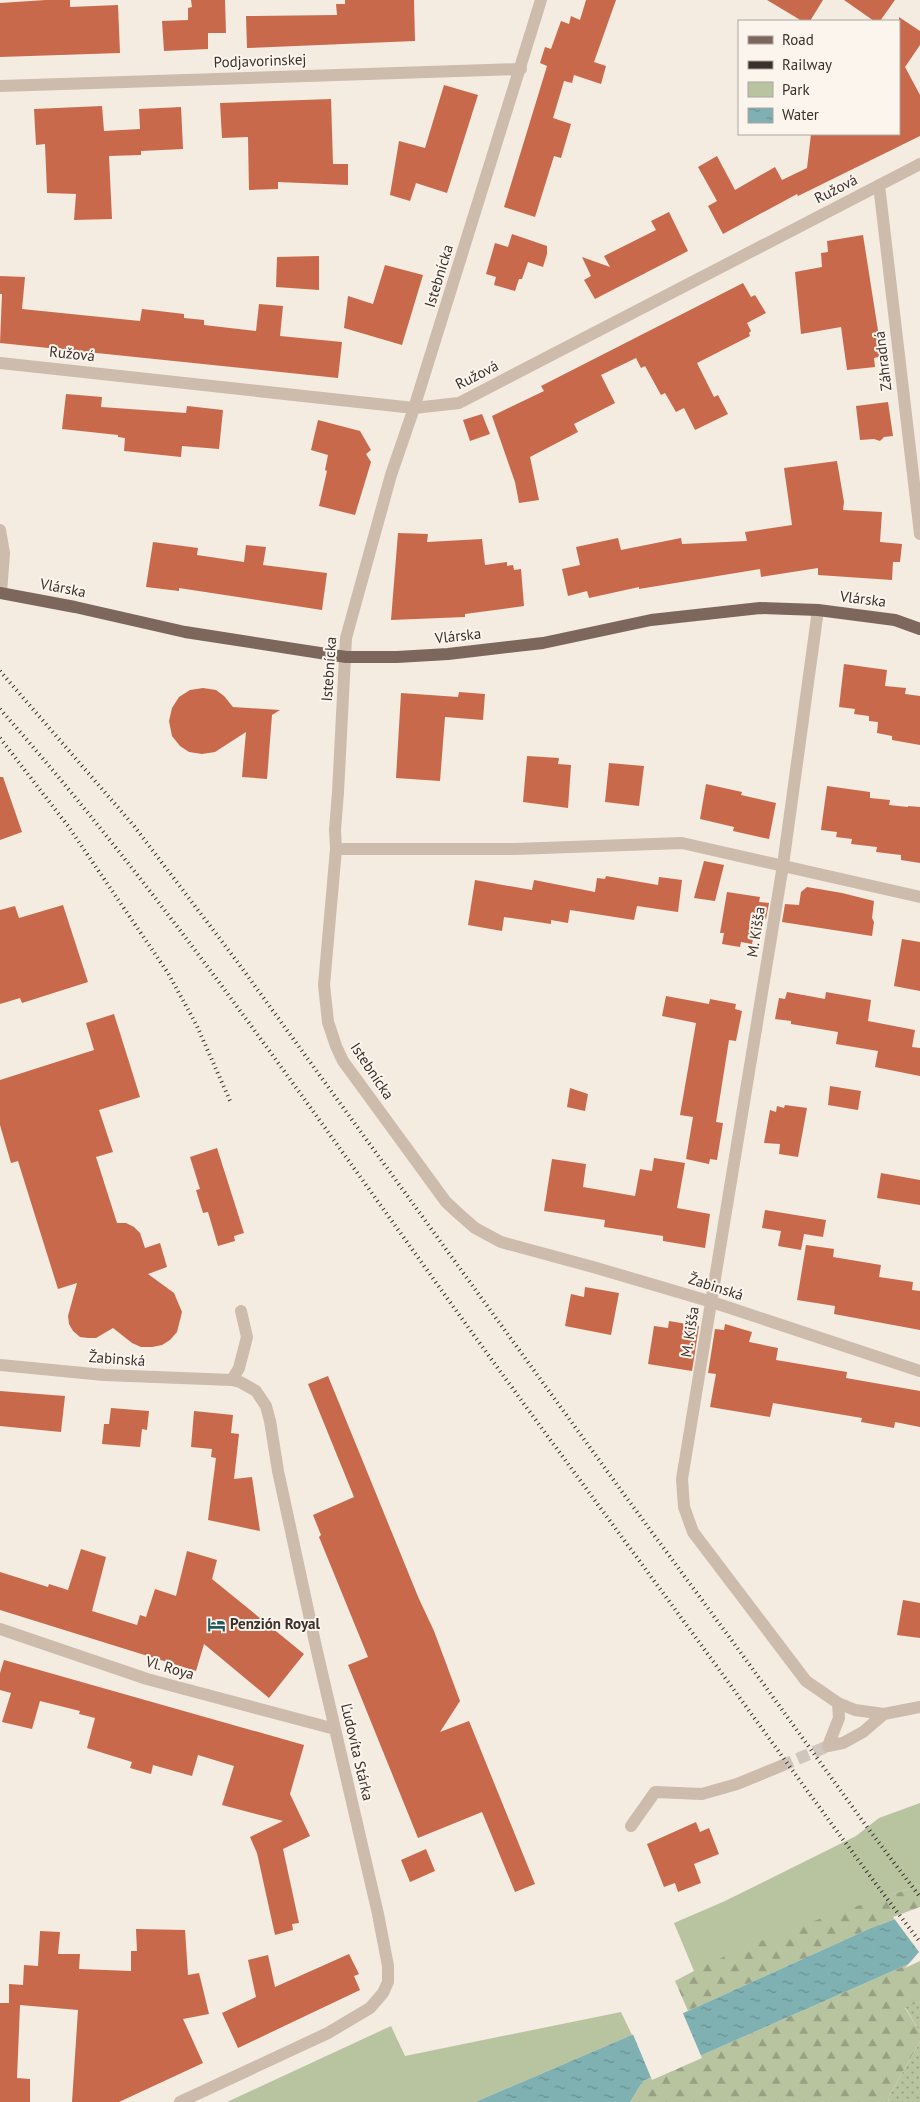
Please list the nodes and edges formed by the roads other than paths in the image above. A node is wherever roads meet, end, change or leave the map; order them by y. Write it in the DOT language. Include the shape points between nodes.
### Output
graph roads {
  1 [pos="541,0"];
  2 [pos="521,69"];
  3 [pos="0,86"];
  4 [pos="920,164"];
  5 [pos="879,185"];
  6 [pos="0,363"];
  7 [pos="414,408"];
  8 [pos="0,530"];
  9 [pos="920,534"];
  10 [pos="1,593"];
  11 [pos="818,610"];
  12 [pos="920,629"];
  13 [pos="346,657"];
  14 [pos="336,849"];
  15 [pos="783,865"];
  16 [pos="920,897"];
  17 [pos="501,1242"];
  18 [pos="712,1302"];
  19 [pos="241,1311"];
  20 [pos="0,1365"];
  21 [pos="920,1371"];
  22 [pos="232,1380"];
  23 [pos="0,1629"];
  24 [pos="838,1703"];
  25 [pos="920,1706"];
  26 [pos="884,1714"];
  27 [pos="335,1729"];
  28 [pos="781,1766"];
  29 [pos="631,1826"];
  30 [pos="180,2102"];
  1 -- 2 [label="street, Istebnícka"];
  2 -- 3 [label="street, Podjavorinskej"];
  2 -- 7 [label="street, Istebnícka"];
  4 -- 5 [label="street, Ružová"];
  5 -- 7 [label="street, Ružová" via="459,403"];
  5 -- 9 [label="street, Záhradná"];
  6 -- 7 [label="street, Ružová"];
  7 -- 13 [label="street, Istebnícka" via="391,475 346,638"];
  8 -- 10 [label="street" via="4,553"];
  10 -- 13 [label="main road, Vlárska" via="185,632"];
  11 -- 12 [label="main road, Vlárska" via="895,620"];
  11 -- 13 [label="main road, Vlárska" via="760,608 651,620 542,643 431,655"];
  11 -- 15 [label="street, M. Kišša"];
  13 -- 14 [label="street, Istebnícka" via="334,830"];
  14 -- 15 [label="street" via="515,849 682,843"];
  14 -- 17 [label="street, Istebnícka" via="324,985 328,1022 336,1046 343,1061 446,1202 475,1228"];
  15 -- 16 [label="street"];
  15 -- 18 [label="street, M. Kišša"];
  17 -- 18 [label="street, Žabinská"];
  18 -- 21 [label="street, Žabinská"];
  18 -- 24 [label="street, M. Kišša" via="682,1479 684,1508 693,1532 806,1681"];
  19 -- 22 [label="street" via="247,1337 239,1368"];
  20 -- 22 [label="street, Žabinská" via="104,1375"];
  22 -- 27 [label="street, Ľudovíta Stárka" via="256,1392 268,1413"];
  23 -- 27 [label="street, Vl. Roya" via="147,1680"];
  24 -- 26 [label="street, M. Kišša" via="855,1710"];
  24 -- 26 [label="street" via="839,1718 828,1746 843,1743 864,1732"];
  25 -- 26 [label="street"];
  27 -- 30 [label="street, Ľudovíta Stárka" via="386,1957 388,1982 384,1993 370,2008 328,2032"];
  28 -- 29 [label="street" via="702,1794 655,1792"];
}
